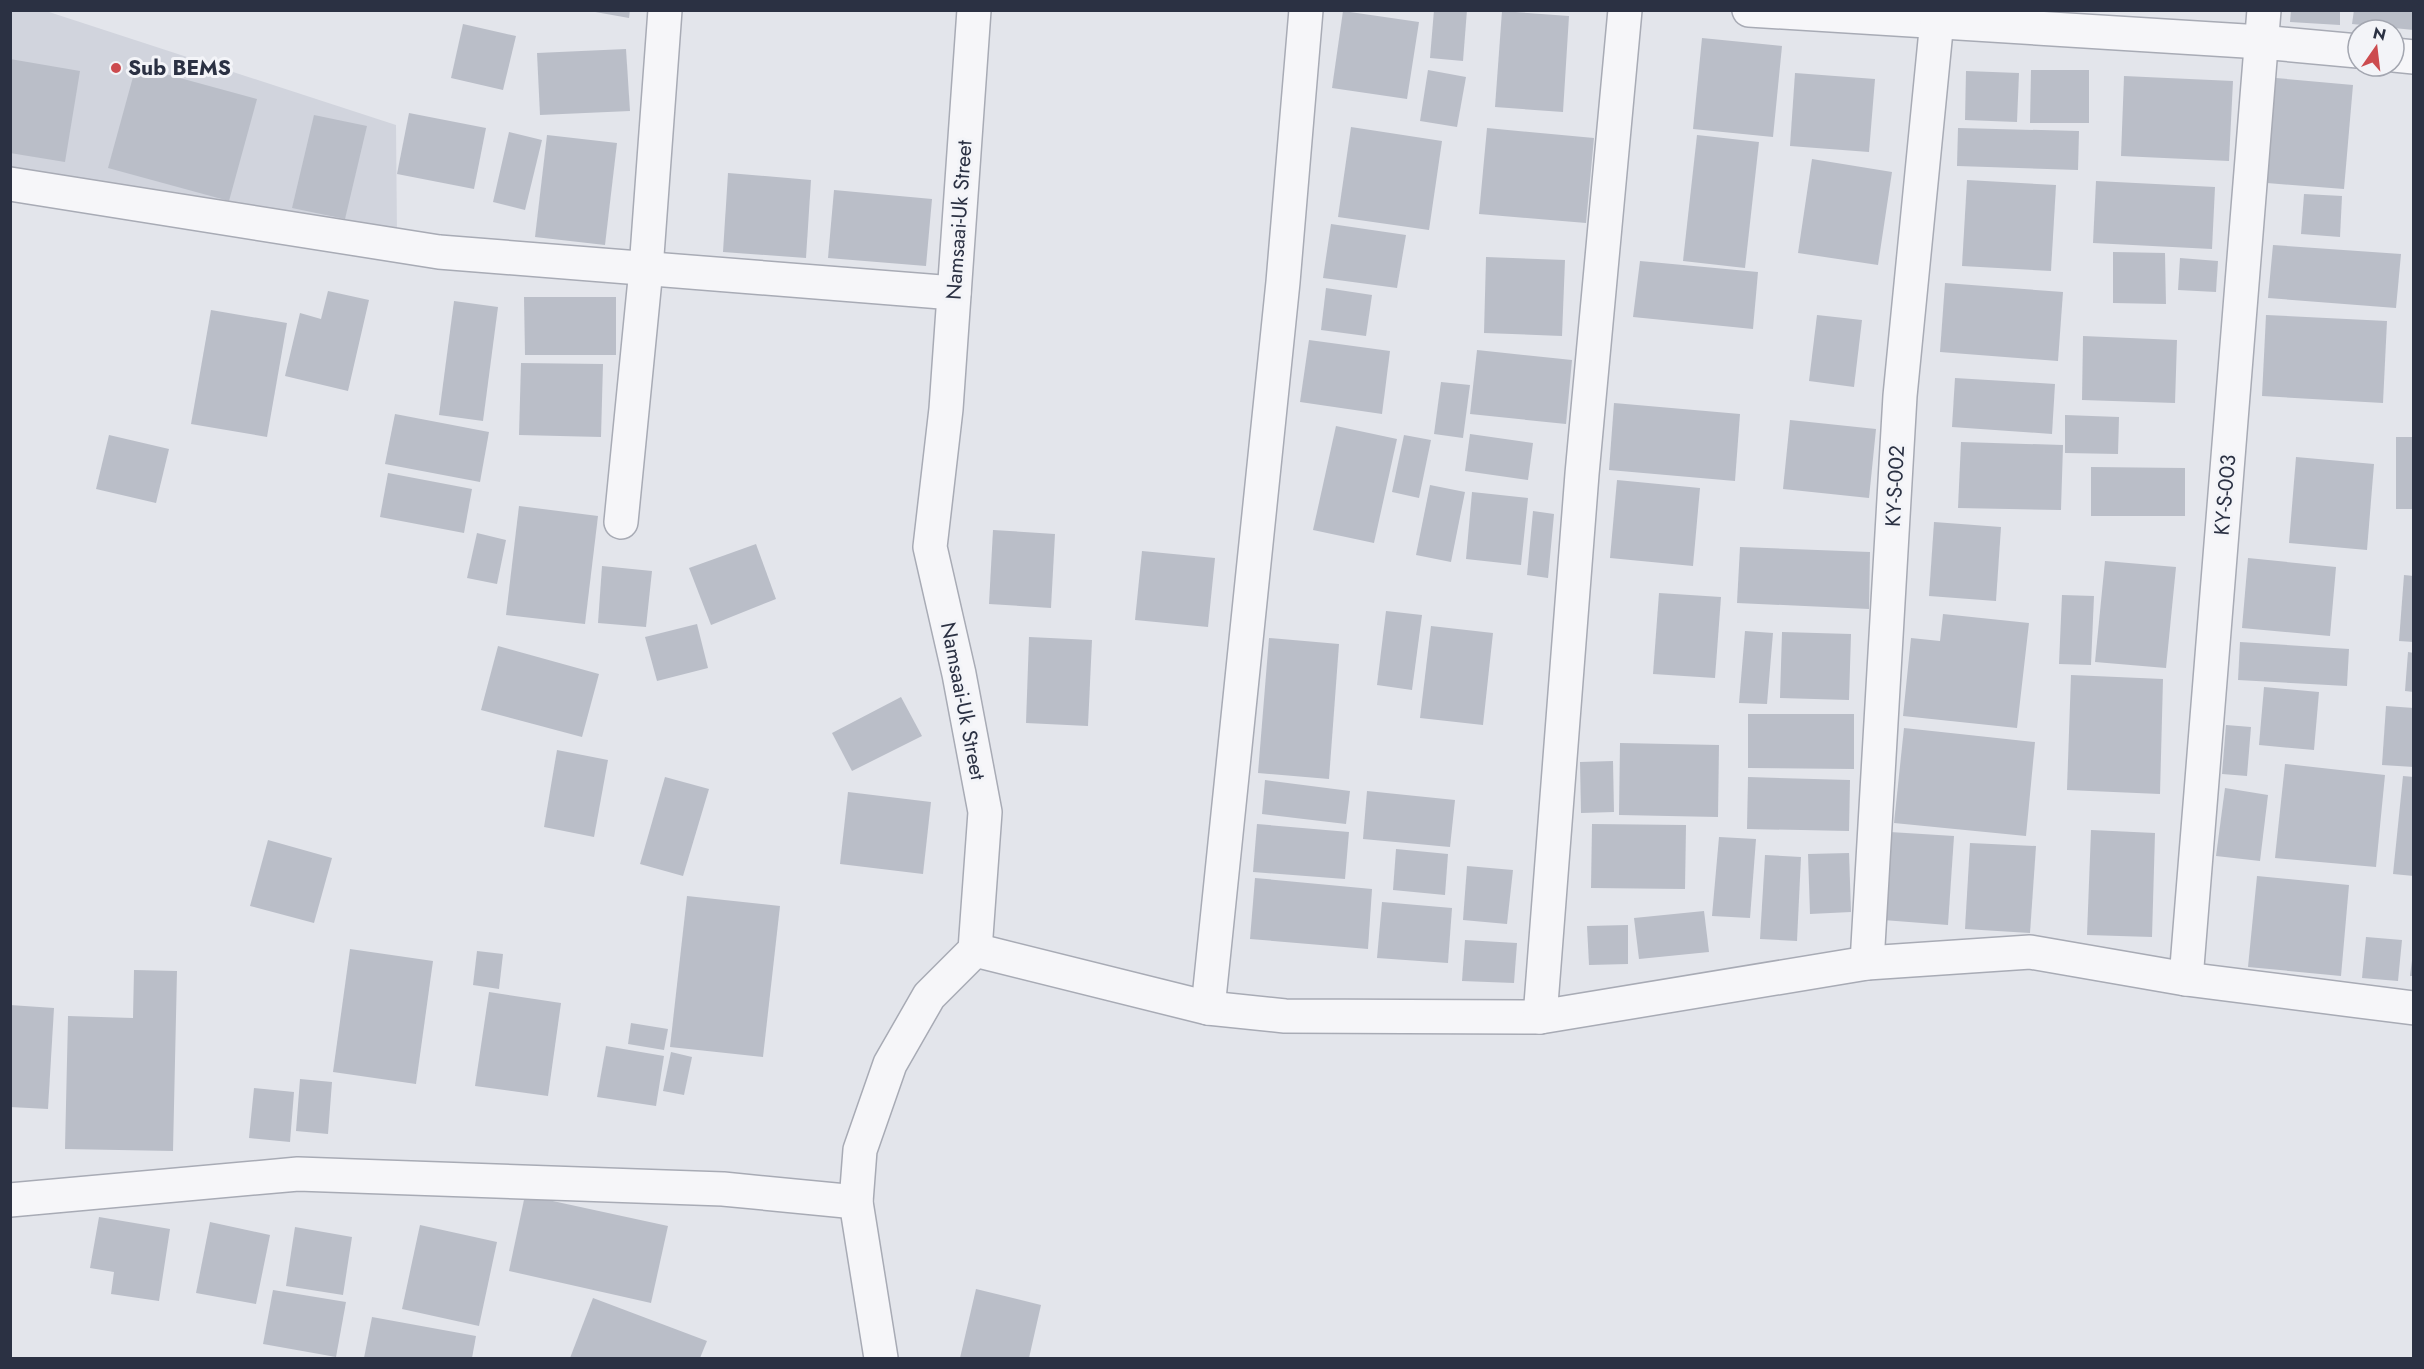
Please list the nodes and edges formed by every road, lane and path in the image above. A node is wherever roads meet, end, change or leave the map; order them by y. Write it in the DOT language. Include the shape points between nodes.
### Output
graph roads {
  1 [pos="665,10"];
  2 [pos="974,10"];
  3 [pos="1306,10"];
  4 [pos="1625,10"];
  5 [pos="1749,10"];
  6 [pos="2264,10"];
  7 [pos="1937,16"];
  8 [pos="2261,42"];
  9 [pos="2346,50"];
  10 [pos="10,184"];
  11 [pos="646,269"];
  12 [pos="954,293"];
  13 [pos="621,522"];
  14 [pos="975,950"];
  15 [pos="1867,963"];
  16 [pos="2186,979"];
  17 [pos="1208,1008"];
  18 [pos="2414,1008"];
  19 [pos="1540,1017"];
  20 [pos="10,1200"];
  21 [pos="856,1202"];
  22 [pos="881,1359"];
  1 -- 11 [label="street"];
  2 -- 12 [label="street, Namsaai-Uk Street"];
  3 -- 17 [label="street" via="1283,282"];
  4 -- 19 [label="street" via="1582,474"];
  5 -- 7 [label="street"];
  6 -- 8 [label="street, KY-S-003"];
  7 -- 8 [label="street"];
  7 -- 15 [label="street, KY-S-002" via="1900,396"];
  8 -- 9 [label="street"];
  8 -- 16 [label="street, KY-S-003"];
  10 -- 11 [label="street" via="439,252"];
  11 -- 12 [label="street"];
  11 -- 13 [label="street"];
  12 -- 14 [label="street, Namsaai-Uk Street" via="930,547 985,812"];
  14 -- 17 [label="street"];
  14 -- 21 [label="street" via="929,996 890,1064 860,1150"];
  15 -- 16 [label="street" via="2030,952"];
  15 -- 19 [label="street"];
  16 -- 18 [label="street"];
  17 -- 19 [label="street" via="1285,1016"];
  20 -- 21 [label="street" via="298,1174 723,1189"];
  21 -- 22 [label="street"];
}
